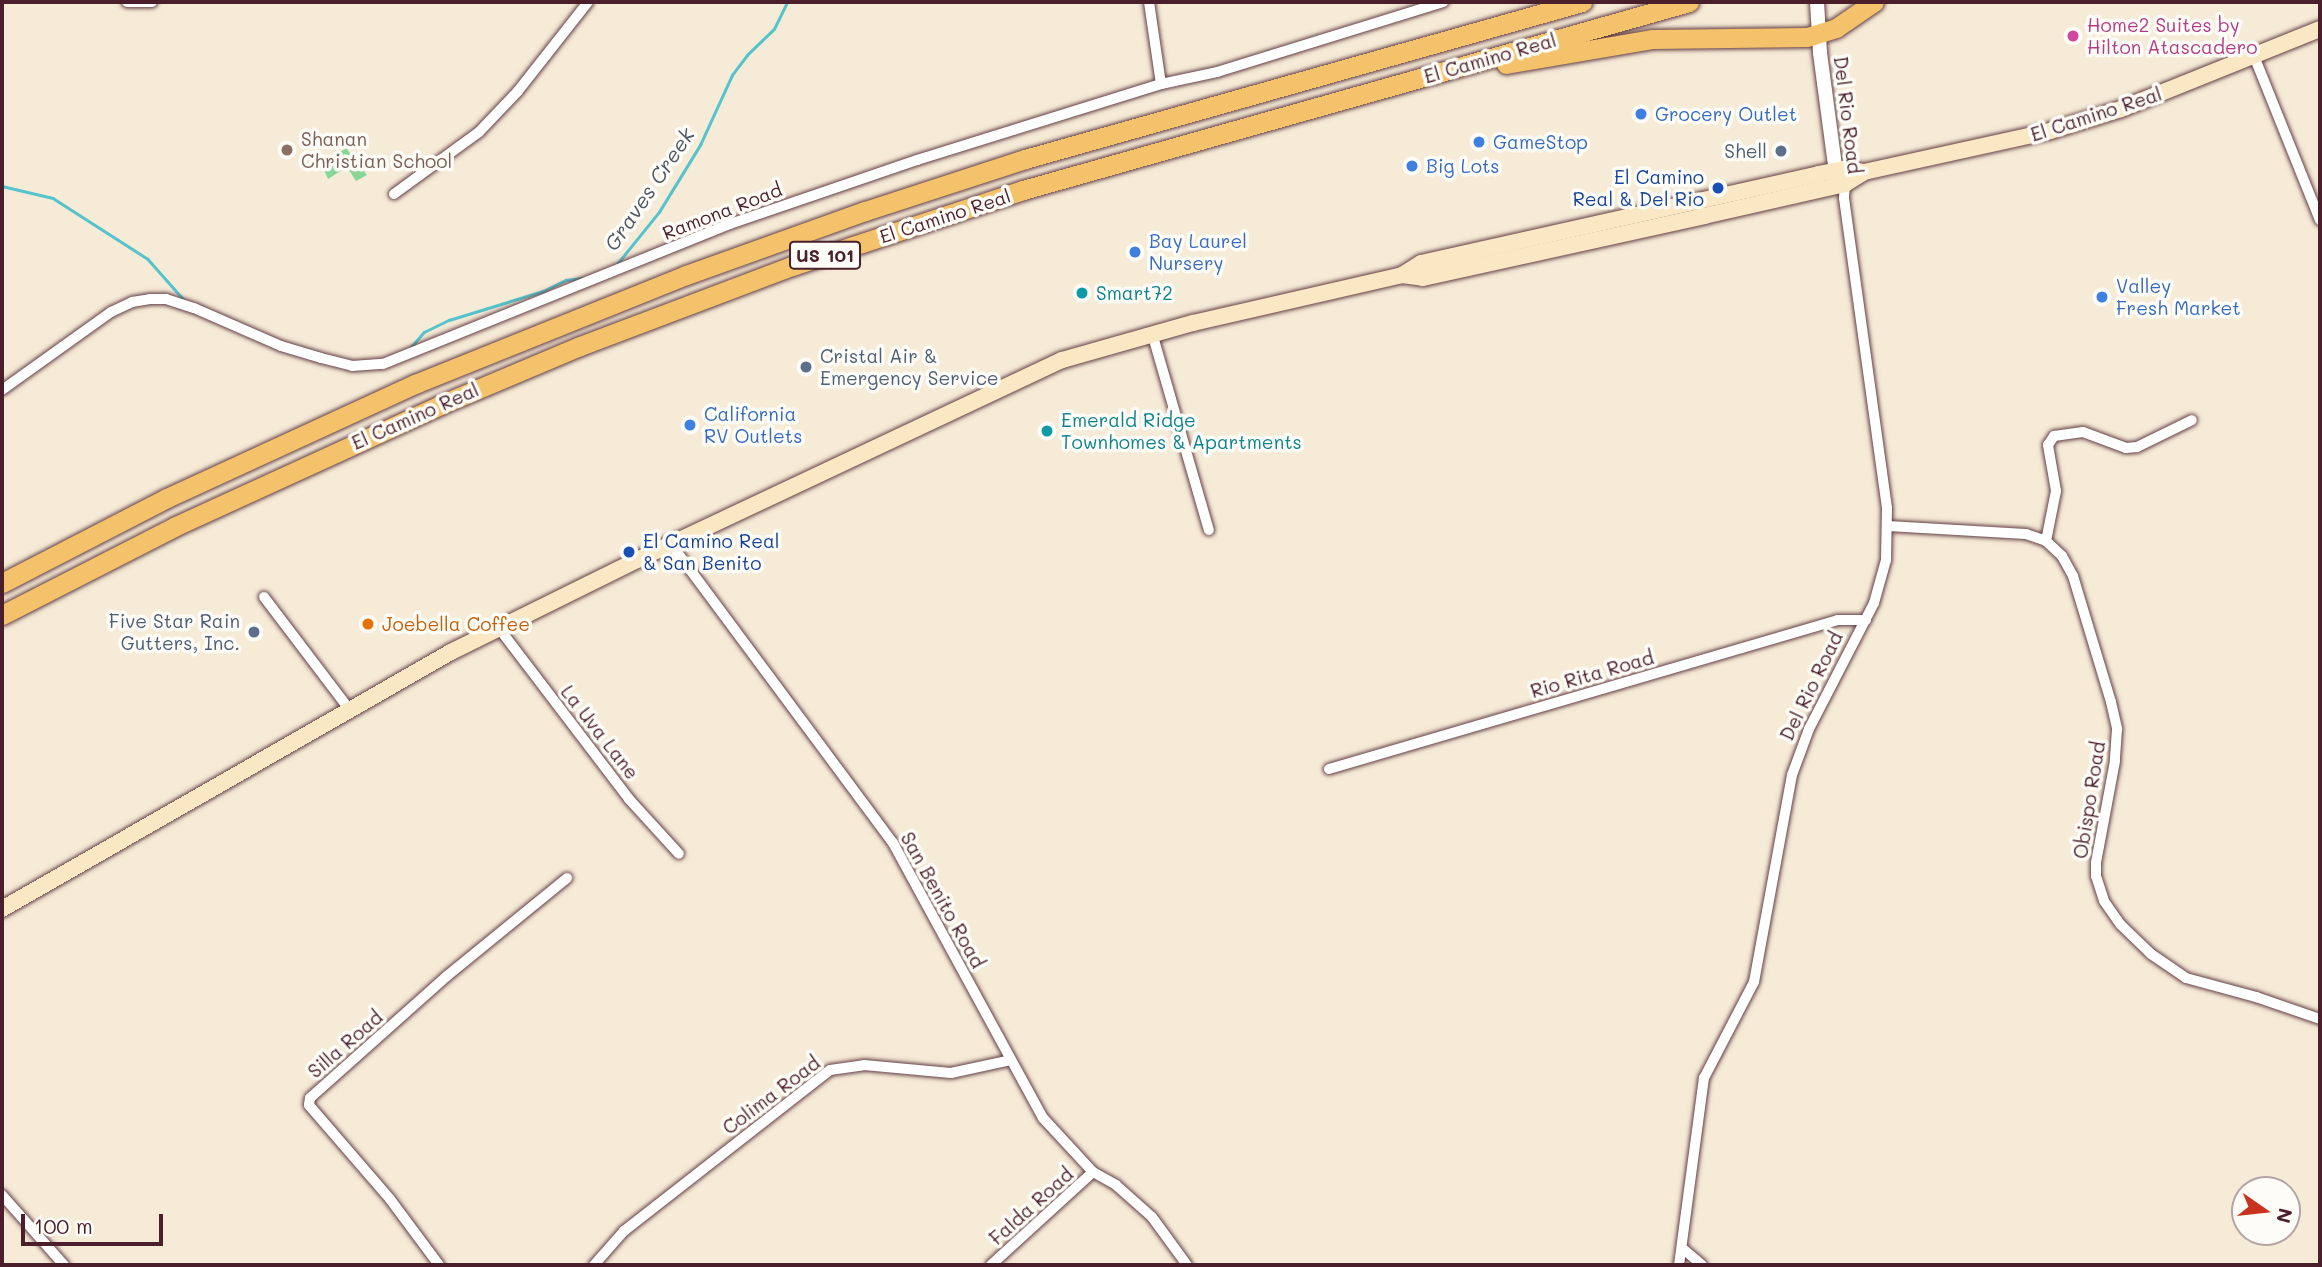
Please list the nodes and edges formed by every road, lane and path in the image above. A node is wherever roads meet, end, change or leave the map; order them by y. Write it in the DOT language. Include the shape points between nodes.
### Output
graph roads {
  1 [pos="127,2"];
  2 [pos="152,2"];
  3 [pos="588,2"];
  4 [pos="1149,2"];
  5 [pos="1443,2"];
  6 [pos="1547,2"];
  7 [pos="1582,2"];
  8 [pos="1689,2"];
  9 [pos="1817,2"];
  10 [pos="1874,2"];
  11 [pos="1502,24"];
  12 [pos="2320,29"];
  13 [pos="1821,34"];
  14 [pos="2254,56"];
  15 [pos="1419,78"];
  16 [pos="1161,84"];
  17 [pos="1841,182"];
  18 [pos="394,194"];
  19 [pos="2320,220"];
  20 [pos="1153,333"];
  21 [pos="2,390"];
  22 [pos="2192,420"];
  23 [pos="1888,526"];
  24 [pos="1209,530"];
  25 [pos="2046,541"];
  26 [pos="671,544"];
  27 [pos="2,583"];
  28 [pos="264,597"];
  29 [pos="2,615"];
  30 [pos="1866,620"];
  31 [pos="498,627"];
  32 [pos="349,709"];
  33 [pos="1329,769"];
  34 [pos="679,854"];
  35 [pos="567,878"];
  36 [pos="2,909"];
  37 [pos="2320,1019"];
  38 [pos="1011,1060"];
  39 [pos="1093,1172"];
  40 [pos="2,1195"];
  41 [pos="1682,1248"];
  42 [pos="1183,1262"];
  43 [pos="64,1265"];
  44 [pos="439,1265"];
  45 [pos="594,1265"];
  46 [pos="991,1265"];
  47 [pos="1679,1265"];
  48 [pos="1702,1265"];
  1 -- 2 [label="street"];
  3 -- 18 [label="street" via="526,82 479,132"];
  4 -- 16 [label="street"];
  5 -- 16 [label="street, Ramona Road" via="1217,72"];
  6 -- 11 [label="highway"];
  7 -- 11 [label="highway, El Camino Real / US 101"];
  8 -- 15 [label="highway, El Camino Real / US 101"];
  9 -- 13 [label="street, Del Rio Road"];
  10 -- 13 [label="highway"];
  11 -- 27 [label="highway, El Camino Real / US 101" via="1025,159 686,275 331,422 167,498"];
  12 -- 14 [label="main road, El Camino Real"];
  13 -- 15 [label="highway" via="1653,39"];
  13 -- 17 [label="street, Del Rio Road" via="1820,53"];
  14 -- 17 [label="main road, El Camino Real" via="2067,126 1864,172"];
  14 -- 19 [label="street"];
  15 -- 29 [label="highway, El Camino Real / US 101" via="1023,191 684,306 308,463"];
  16 -- 21 [label="street, Ramona Road" via="730,224 383,363 352,366 321,358 281,346 179,302 150,299 111,312"];
  17 -- 20 [label="main road, El Camino Real" via="1487,264 1423,278 1402,275"];
  17 -- 23 [label="street, Del Rio Road"];
  20 -- 24 [label="street"];
  20 -- 26 [label="main road, El Camino Real" via="1028,374"];
  22 -- 25 [label="street" via="2137,447 2126,448 2083,432 2054,436 2048,445 2056,491"];
  23 -- 25 [label="street" via="2015,532"];
  23 -- 30 [label="street, Del Rio Road" via="1883,576"];
  25 -- 37 [label="street, Obispo Road" via="2062,556 2073,576 2115,718 2116,750 2096,863 2104,901 2151,954 2186,978"];
  26 -- 31 [label="main road, El Camino Real"];
  26 -- 38 [label="street, San Benito Road" via="893,844"];
  28 -- 32 [label="street"];
  30 -- 33 [label="street, Rio Rita Road" via="1838,620"];
  30 -- 41 [label="street, Del Rio Road" via="1809,729 1792,775 1755,982 1704,1078"];
  31 -- 32 [label="main road, El Camino Real"];
  31 -- 34 [label="street, La Uva Lane" via="629,799"];
  32 -- 36 [label="main road, El Camino Real"];
  35 -- 44 [label="street, Silla Road" via="447,976 310,1098 309,1105 390,1199"];
  38 -- 39 [label="street, San Benito Road" via="1043,1118"];
  38 -- 45 [label="street, Colima Road" via="951,1073 864,1065 830,1070 624,1231"];
  39 -- 42 [label="street, San Benito Road" via="1153,1217"];
  39 -- 46 [label="street, Falda Road"];
  40 -- 43 [label="street"];
  41 -- 47 [label="street, Del Rio Road"];
  41 -- 48 [label="street"];
}
